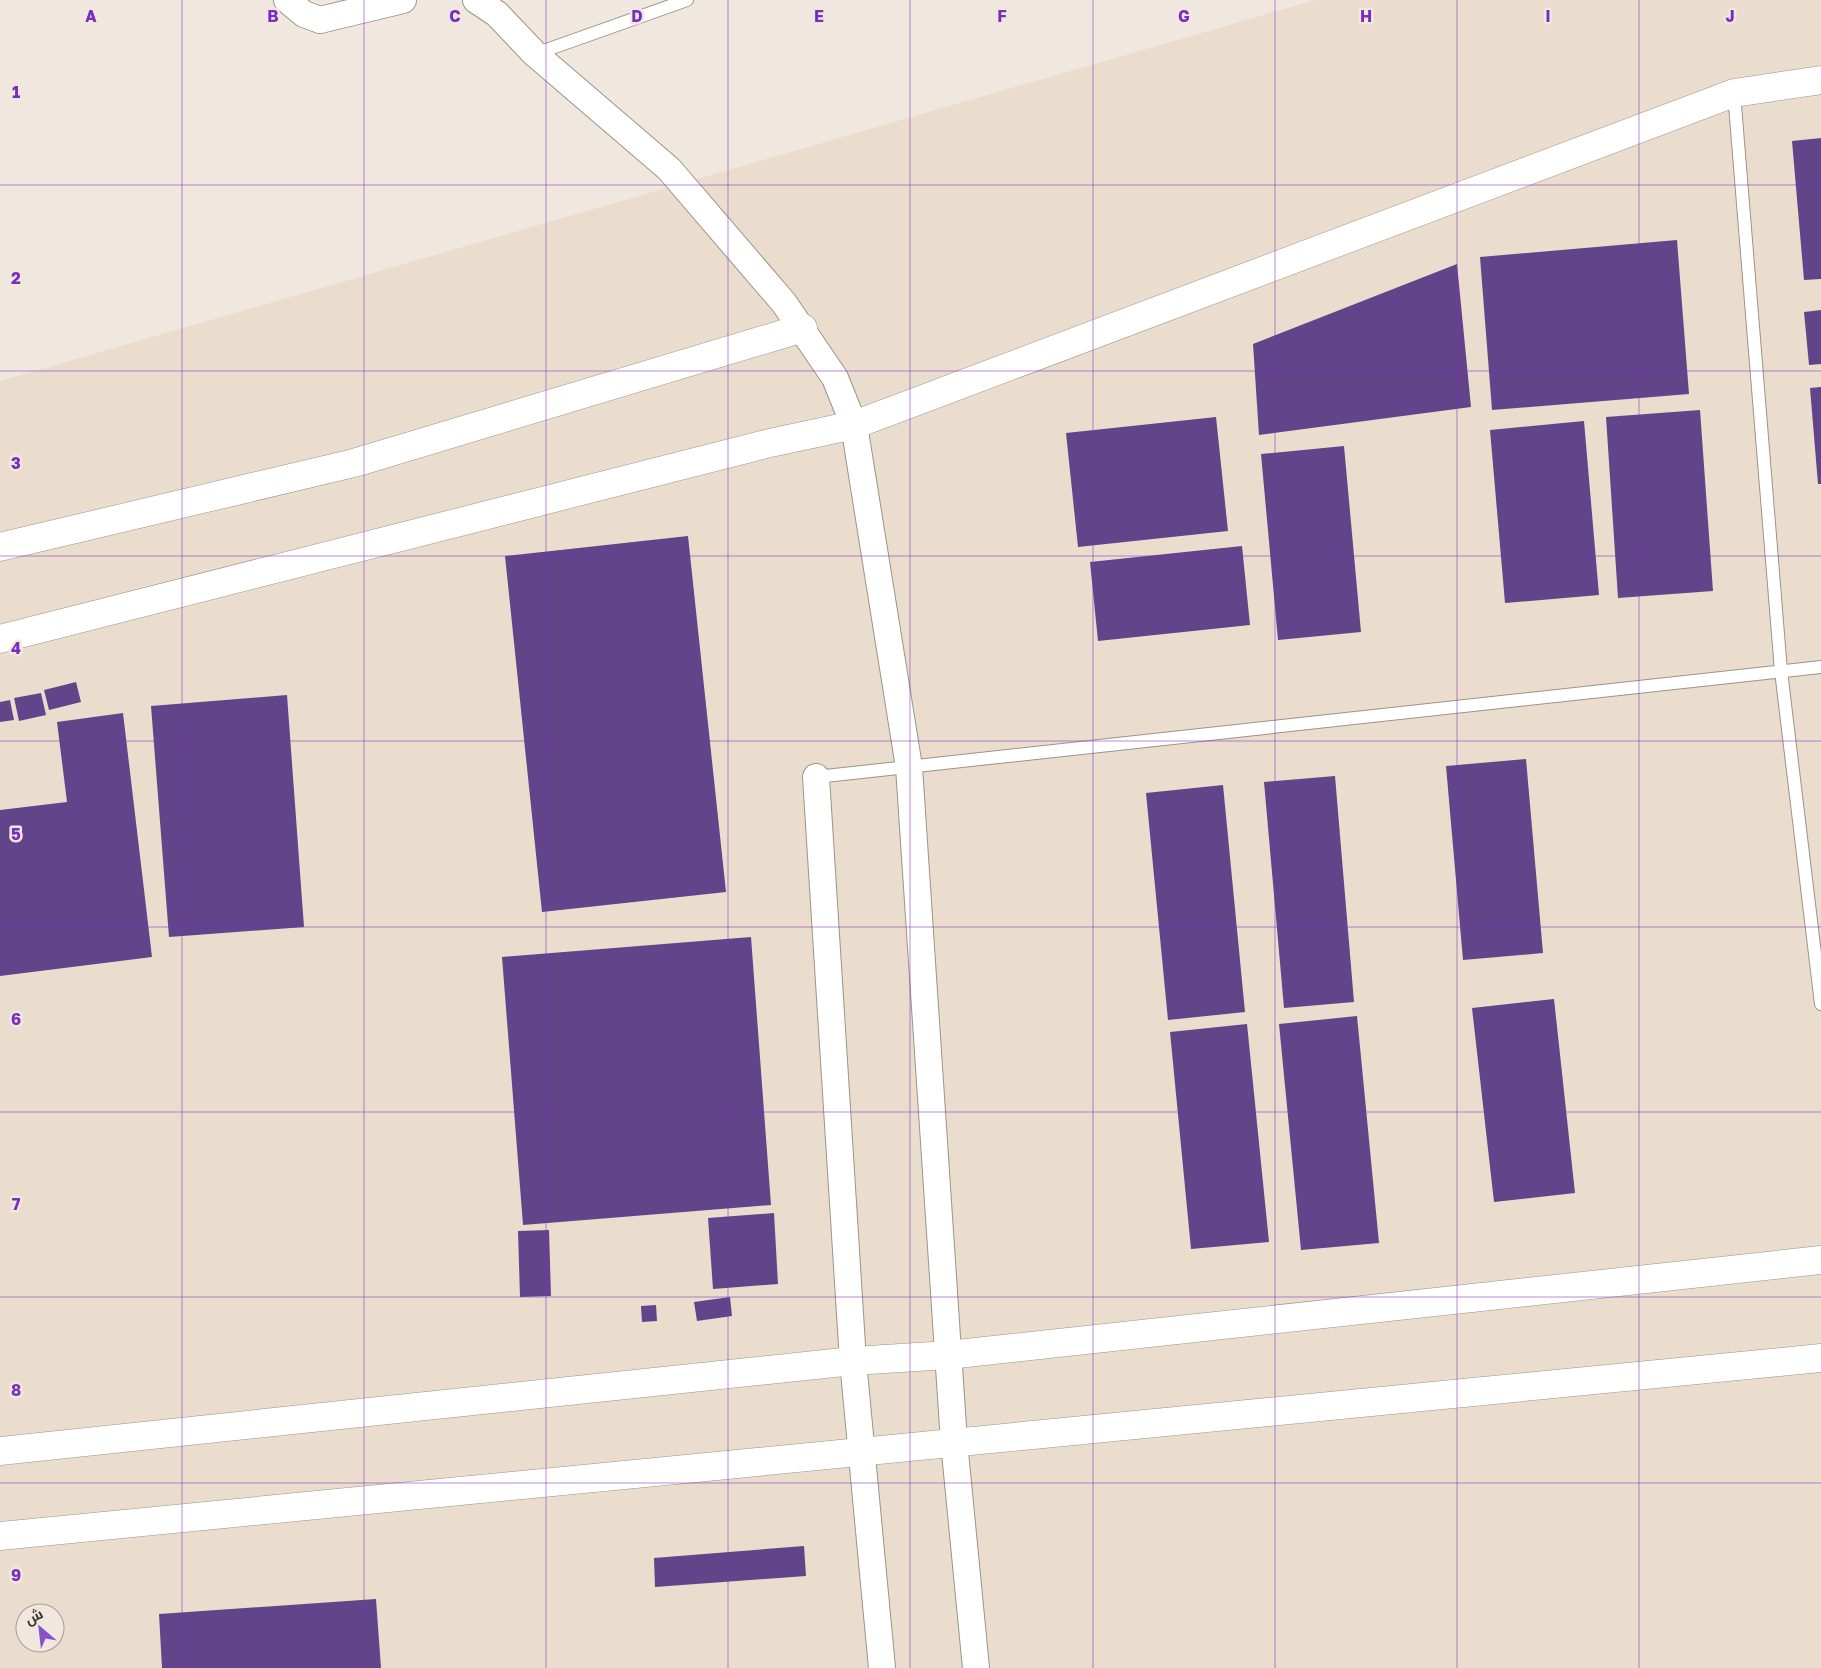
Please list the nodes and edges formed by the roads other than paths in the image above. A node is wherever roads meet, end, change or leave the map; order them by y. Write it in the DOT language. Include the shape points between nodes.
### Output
graph roads {
  1 [pos="287,0"];
  2 [pos="403,0"];
  3 [pos="476,0"];
  4 [pos="686,0"];
  5 [pos="535,54"];
  6 [pos="1821,80"];
  7 [pos="1734,93"];
  8 [pos="802,328"];
  9 [pos="854,425"];
  10 [pos="0,547"];
  11 [pos="0,639"];
  12 [pos="1821,667"];
  13 [pos="1781,671"];
  14 [pos="909,767"];
  15 [pos="816,777"];
  16 [pos="1821,1004"];
  17 [pos="1821,1260"];
  18 [pos="948,1355"];
  19 [pos="1821,1358"];
  20 [pos="853,1361"];
  21 [pos="954,1442"];
  22 [pos="0,1451"];
  23 [pos="862,1451"];
  24 [pos="0,1536"];
  25 [pos="882,1668"];
  26 [pos="976,1668"];
  1 -- 2 [label="street" via="304,14 320,20"];
  3 -- 5 [label="street" via="497,14"];
  4 -- 5 [label="lane"];
  5 -- 8 [label="street" via="669,169"];
  6 -- 7 [label="street"];
  7 -- 9 [label="street"];
  7 -- 13 [label="lane"];
  8 -- 9 [label="street" via="835,378"];
  8 -- 10 [label="street" via="354,464"];
  9 -- 11 [label="street" via="770,443"];
  9 -- 14 [label="street"];
  12 -- 13 [label="lane"];
  13 -- 14 [label="lane"];
  13 -- 16 [label="lane"];
  14 -- 15 [label="lane"];
  14 -- 18 [label="street"];
  15 -- 20 [label="street"];
  17 -- 18 [label="street"];
  18 -- 20 [label="street"];
  18 -- 21 [label="street"];
  19 -- 21 [label="street"];
  20 -- 22 [label="street"];
  20 -- 23 [label="street"];
  21 -- 23 [label="street"];
  21 -- 26 [label="street"];
  23 -- 24 [label="street"];
  23 -- 25 [label="street"];
}
